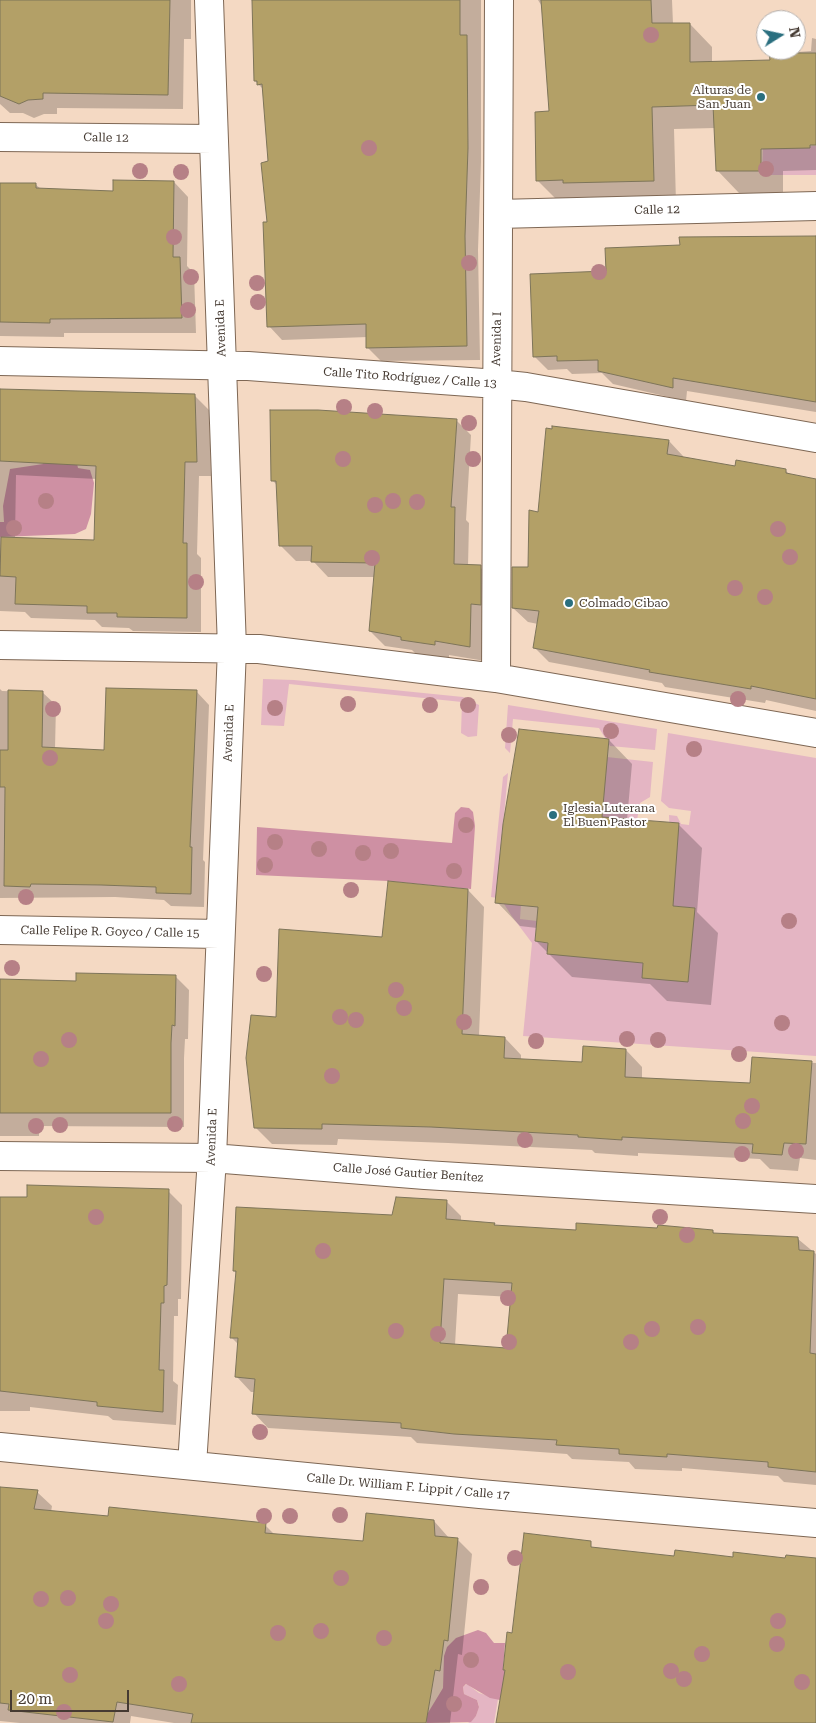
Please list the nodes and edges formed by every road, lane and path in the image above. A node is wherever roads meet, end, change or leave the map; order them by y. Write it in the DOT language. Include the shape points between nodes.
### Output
graph roads {
  1 [pos="209,0"];
  2 [pos="499,0"];
  3 [pos="0,137"];
  4 [pos="213,139"];
  5 [pos="816,206"];
  6 [pos="498,214"];
  7 [pos="0,361"];
  8 [pos="223,365"];
  9 [pos="496,384"];
  10 [pos="816,438"];
  11 [pos="0,645"];
  12 [pos="232,648"];
  13 [pos="496,678"];
  14 [pos="816,733"];
  15 [pos="0,930"];
  16 [pos="219,934"];
  17 [pos="0,1156"];
  18 [pos="212,1158"];
  19 [pos="816,1199"];
  20 [pos="0,1447"];
  21 [pos="192,1465"];
  22 [pos="816,1523"];
  1 -- 4 [label="street, Avenida E"];
  2 -- 6 [label="street, Avenida I"];
  3 -- 4 [label="street, Calle 12"];
  4 -- 8 [label="street, Avenida E"];
  5 -- 6 [label="street, Calle 12"];
  6 -- 9 [label="street, Avenida I"];
  7 -- 8 [label="street, Calle Tito Rodríguez / Calle 13"];
  8 -- 9 [label="street, Calle Tito Rodríguez / Calle 13"];
  8 -- 12 [label="street, Avenida E"];
  9 -- 10 [label="street, Calle Tito Rodríguez / Calle 13"];
  9 -- 13 [label="street, Avenida I"];
  11 -- 12 [label="street"];
  12 -- 13 [label="street"];
  12 -- 16 [label="street, Avenida E"];
  13 -- 14 [label="street"];
  15 -- 16 [label="street, Calle Felipe R. Goyco / Calle 15"];
  16 -- 18 [label="street, Avenida E"];
  17 -- 18 [label="street, Calle José Gautier Benítez"];
  18 -- 19 [label="street, Calle José Gautier Benítez" via="425,1175"];
  18 -- 21 [label="street, Avenida E"];
  20 -- 21 [label="street, Calle Dr. William F. Lippit / Calle 17"];
  21 -- 22 [label="street, Calle Dr. William F. Lippit / Calle 17"];
}
